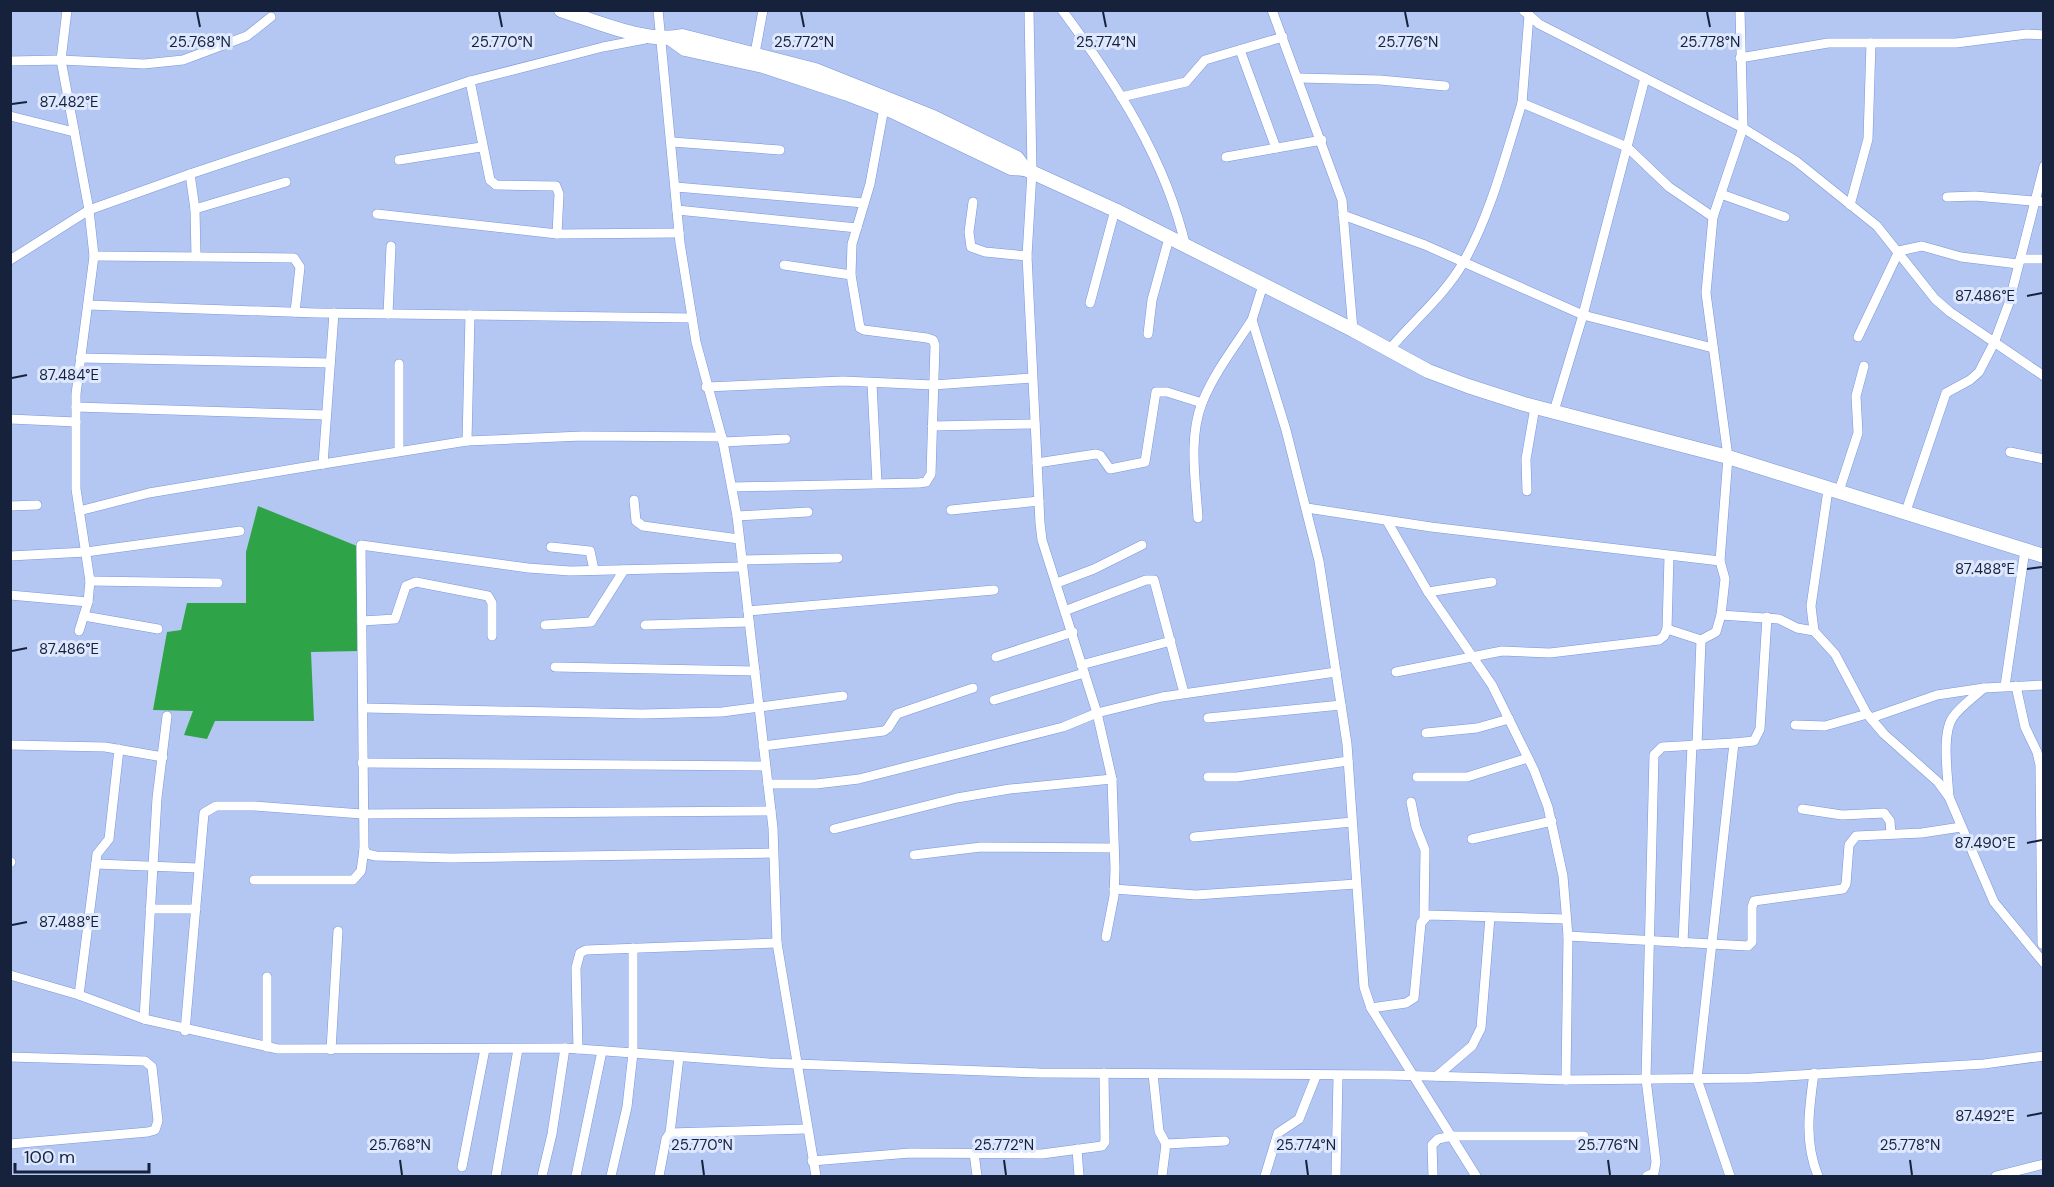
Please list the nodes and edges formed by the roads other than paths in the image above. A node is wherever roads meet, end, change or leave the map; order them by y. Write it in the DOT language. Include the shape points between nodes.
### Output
graph roads {
  1 [pos="67,10"];
  2 [pos="561,10"];
  3 [pos="658,10"];
  4 [pos="763,10"];
  5 [pos="1029,10"];
  6 [pos="1062,10"];
  7 [pos="1272,10"];
  8 [pos="1740,10"];
  9 [pos="1526,13"];
  10 [pos="271,17"];
  11 [pos="2043,34"];
  12 [pos="1283,37"];
  13 [pos="666,38"];
  14 [pos="1871,43"];
  15 [pos="1240,50"];
  16 [pos="755,53"];
  17 [pos="1740,58"];
  18 [pos="61,60"];
  19 [pos="10,62"];
  20 [pos="1299,78"];
  21 [pos="1645,78"];
  22 [pos="470,81"];
  23 [pos="1444,86"];
  24 [pos="1121,97"];
  25 [pos="1522,103"];
  26 [pos="884,108"];
  27 [pos="10,116"];
  28 [pos="1743,128"];
  29 [pos="74,132"];
  30 [pos="1322,140"];
  31 [pos="672,142"];
  32 [pos="481,147"];
  33 [pos="1627,147"];
  34 [pos="1276,148"];
  35 [pos="780,150"];
  36 [pos="1226,157"];
  37 [pos="399,160"];
  38 [pos="2043,166"];
  39 [pos="1029,171"];
  40 [pos="190,174"];
  41 [pos="286,182"];
  42 [pos="676,188"];
  43 [pos="1721,194"];
  44 [pos="1947,197"];
  45 [pos="973,202"];
  46 [pos="2040,202"];
  47 [pos="864,203"];
  48 [pos="1850,205"];
  49 [pos="195,208"];
  50 [pos="89,210"];
  51 [pos="677,210"];
  52 [pos="1114,210"];
  53 [pos="377,214"];
  54 [pos="1343,215"];
  55 [pos="1713,217"];
  56 [pos="1785,217"];
  57 [pos="856,228"];
  58 [pos="679,233"];
  59 [pos="557,234"];
  60 [pos="1169,238"];
  61 [pos="391,246"];
  62 [pos="1186,248"];
  63 [pos="1899,251"];
  64 [pos="94,256"];
  65 [pos="196,256"];
  66 [pos="1027,256"];
  67 [pos="2043,259"];
  68 [pos="10,260"];
  69 [pos="2019,261"];
  70 [pos="1462,264"];
  71 [pos="784,265"];
  72 [pos="851,275"];
  73 [pos="1263,285"];
  74 [pos="1090,303"];
  75 [pos="88,305"];
  76 [pos="295,312"];
  77 [pos="334,313"];
  78 [pos="388,314"];
  79 [pos="470,315"];
  80 [pos="1583,315"];
  81 [pos="692,318"];
  82 [pos="1252,320"];
  83 [pos="1353,330"];
  84 [pos="1148,334"];
  85 [pos="1858,337"];
  86 [pos="1994,343"];
  87 [pos="1713,348"];
  88 [pos="1389,350"];
  89 [pos="80,358"];
  90 [pos="330,363"];
  91 [pos="399,364"];
  92 [pos="1864,366"];
  93 [pos="2043,376"];
  94 [pos="1032,378"];
  95 [pos="872,384"];
  96 [pos="933,385"];
  97 [pos="706,387"];
  98 [pos="1202,403"];
  99 [pos="76,407"];
  100 [pos="1535,407"];
  101 [pos="1554,411"];
  102 [pos="326,415"];
  103 [pos="10,419"];
  104 [pos="76,422"];
  105 [pos="1035,424"];
  106 [pos="932,426"];
  107 [pos="786,439"];
  108 [pos="723,440"];
  109 [pos="467,441"];
  110 [pos="399,452"];
  111 [pos="2010,452"];
  112 [pos="1728,457"];
  113 [pos="2043,459"];
  114 [pos="1037,463"];
  115 [pos="322,464"];
  116 [pos="877,483"];
  117 [pos="733,488"];
  118 [pos="1527,491"];
  119 [pos="1833,491"];
  120 [pos="634,500"];
  121 [pos="1039,501"];
  122 [pos="37,505"];
  123 [pos="10,506"];
  124 [pos="1307,508"];
  125 [pos="951,510"];
  126 [pos="79,511"];
  127 [pos="808,512"];
  128 [pos="1905,514"];
  129 [pos="737,516"];
  130 [pos="1198,519"];
  131 [pos="1387,521"];
  132 [pos="240,531"];
  133 [pos="739,539"];
  134 [pos="1142,545"];
  135 [pos="551,547"];
  136 [pos="2025,550"];
  137 [pos="86,552"];
  138 [pos="10,556"];
  139 [pos="1669,556"];
  140 [pos="2043,556"];
  141 [pos="838,558"];
  142 [pos="1720,561"];
  143 [pos="742,563"];
  144 [pos="594,570"];
  145 [pos="624,570"];
  146 [pos="90,581"];
  147 [pos="1492,582"];
  148 [pos="218,583"];
  149 [pos="1057,583"];
  150 [pos="994,590"];
  151 [pos="1428,592"];
  152 [pos="10,595"];
  153 [pos="88,602"];
  154 [pos="1067,610"];
  155 [pos="748,611"];
  156 [pos="1721,615"];
  157 [pos="84,616"];
  158 [pos="1767,617"];
  159 [pos="362,621"];
  160 [pos="749,622"];
  161 [pos="545,625"];
  162 [pos="645,625"];
  163 [pos="1667,629"];
  164 [pos="158,630"];
  165 [pos="79,631"];
  166 [pos="1814,631"];
  167 [pos="1073,632"];
  168 [pos="492,636"];
  169 [pos="1701,640"];
  170 [pos="1171,641"];
  171 [pos="996,657"];
  172 [pos="1473,658"];
  173 [pos="555,667"];
  174 [pos="1083,669"];
  175 [pos="754,671"];
  176 [pos="1336,672"];
  177 [pos="1396,672"];
  178 [pos="2043,685"];
  179 [pos="2005,686"];
  180 [pos="2016,687"];
  181 [pos="973,688"];
  182 [pos="1984,688"];
  183 [pos="1184,693"];
  184 [pos="843,696"];
  185 [pos="994,700"];
  186 [pos="1341,705"];
  187 [pos="759,706"];
  188 [pos="364,708"];
  189 [pos="1097,713"];
  190 [pos="167,716"];
  191 [pos="1869,716"];
  192 [pos="1208,718"];
  193 [pos="1509,719"];
  194 [pos="1794,725"];
  195 [pos="1426,733"];
  196 [pos="1734,743"];
  197 [pos="10,745"];
  198 [pos="1695,745"];
  199 [pos="763,746"];
  200 [pos="119,749"];
  201 [pos="163,757"];
  202 [pos="1528,758"];
  203 [pos="1348,761"];
  204 [pos="362,763"];
  205 [pos="765,766"];
  206 [pos="1208,777"];
  207 [pos="1417,777"];
  208 [pos="1112,779"];
  209 [pos="768,784"];
  210 [pos="1949,797"];
  211 [pos="1411,802"];
  212 [pos="1802,809"];
  213 [pos="771,811"];
  214 [pos="362,814"];
  215 [pos="1552,821"];
  216 [pos="1352,822"];
  217 [pos="1962,827"];
  218 [pos="834,830"];
  219 [pos="1891,834"];
  220 [pos="1194,837"];
  221 [pos="1472,839"];
  222 [pos="1114,848"];
  223 [pos="364,849"];
  224 [pos="773,853"];
  225 [pos="915,855"];
  226 [pos="96,864"];
  227 [pos="152,866"];
  228 [pos="198,868"];
  229 [pos="254,880"];
  230 [pos="1356,884"];
  231 [pos="1114,889"];
  232 [pos="150,909"];
  233 [pos="196,909"];
  234 [pos="1424,917"];
  235 [pos="1490,917"];
  236 [pos="1566,919"];
  237 [pos="338,931"];
  238 [pos="1568,936"];
  239 [pos="1106,937"];
  240 [pos="1650,941"];
  241 [pos="777,943"];
  242 [pos="1683,943"];
  243 [pos="2043,944"];
  244 [pos="1712,945"];
  245 [pos="2029,947"];
  246 [pos="633,948"];
  247 [pos="2043,963"];
  248 [pos="10,975"];
  249 [pos="267,977"];
  250 [pos="79,995"];
  251 [pos="1371,1008"];
  252 [pos="144,1019"];
  253 [pos="185,1031"];
  254 [pos="267,1047"];
  255 [pos="565,1048"];
  256 [pos="485,1049"];
  257 [pos="518,1049"];
  258 [pos="578,1049"];
  259 [pos="331,1050"];
  260 [pos="602,1051"];
  261 [pos="633,1053"];
  262 [pos="2043,1056"];
  263 [pos="10,1057"];
  264 [pos="679,1057"];
  265 [pos="795,1064"];
  266 [pos="1104,1073"];
  267 [pos="1814,1073"];
  268 [pos="1153,1074"];
  269 [pos="1316,1076"];
  270 [pos="1338,1076"];
  271 [pos="1413,1076"];
  272 [pos="1437,1076"];
  273 [pos="1697,1078"];
  274 [pos="1646,1079"];
  275 [pos="1566,1080"];
  276 [pos="806,1129"];
  277 [pos="670,1133"];
  278 [pos="1452,1136"];
  279 [pos="1584,1136"];
  280 [pos="1225,1141"];
  281 [pos="10,1144"];
  282 [pos="1166,1144"];
  283 [pos="1077,1149"];
  284 [pos="974,1154"];
  285 [pos="812,1161"];
  286 [pos="2043,1164"];
  287 [pos="462,1167"];
  288 [pos="496,1176"];
  289 [pos="542,1176"];
  290 [pos="576,1176"];
  291 [pos="611,1176"];
  292 [pos="659,1176"];
  293 [pos="816,1176"];
  294 [pos="977,1176"];
  295 [pos="1079,1176"];
  296 [pos="1162,1176"];
  297 [pos="1265,1176"];
  298 [pos="1336,1176"];
  299 [pos="1433,1176"];
  300 [pos="1476,1176"];
  301 [pos="1647,1176"];
  302 [pos="1730,1176"];
  303 [pos="1818,1176"];
  304 [pos="1996,1176"];
  1 -- 18 [label="street"];
  2 -- 13 [label="street"];
  3 -- 13 [label="street"];
  4 -- 16 [label="street"];
  5 -- 39 [label="street"];
  6 -- 24 [label="street"];
  7 -- 12 [label="street"];
  8 -- 17 [label="street"];
  9 -- 21 [label="street" via="1539,24"];
  9 -- 25 [label="street"];
  10 -- 18 [label="street" via="247,36 183,60 144,64"];
  11 -- 14 [label="street" via="1956,43"];
  12 -- 15 [label="street"];
  12 -- 20 [label="street"];
  13 -- 16 [label="street" via="682,36"];
  13 -- 22 [label="street" via="615,44"];
  13 -- 26 [label="street" via="685,49 764,66"];
  13 -- 31 [label="street"];
  14 -- 17 [label="street" via="1828,43"];
  14 -- 48 [label="street" via="1868,139"];
  15 -- 24 [label="street" via="1205,60 1186,82"];
  15 -- 34 [label="street"];
  16 -- 39 [label="street" via="879,94 1017,158"];
  17 -- 28 [label="street"];
  18 -- 19 [label="street"];
  18 -- 29 [label="street"];
  20 -- 23 [label="street"];
  20 -- 30 [label="street"];
  21 -- 28 [label="street"];
  21 -- 33 [label="street"];
  22 -- 32 [label="street"];
  22 -- 40 [label="street"];
  24 -- 62 [label="street" via="1152,150 1178,213"];
  25 -- 33 [label="street"];
  25 -- 70 [label="street" via="1498,178"];
  26 -- 39 [label="street" via="1011,168"];
  26 -- 47 [label="street"];
  27 -- 29 [label="street"];
  28 -- 43 [label="street"];
  28 -- 48 [label="street" via="1796,160"];
  29 -- 50 [label="street"];
  30 -- 34 [label="street"];
  30 -- 54 [label="street"];
  31 -- 35 [label="street"];
  31 -- 42 [label="street"];
  32 -- 37 [label="street"];
  32 -- 59 [label="street" via="493,184 556,186"];
  33 -- 55 [label="street" via="1669,187"];
  33 -- 80 [label="street"];
  34 -- 36 [label="street"];
  38 -- 46 [label="street"];
  39 -- 52 [label="street"];
  39 -- 66 [label="street"];
  40 -- 49 [label="street"];
  40 -- 50 [label="street"];
  41 -- 49 [label="street"];
  42 -- 47 [label="street"];
  42 -- 51 [label="street"];
  43 -- 55 [label="street"];
  43 -- 56 [label="street"];
  44 -- 46 [label="street"];
  45 -- 66 [label="street" via="971,247"];
  46 -- 69 [label="street"];
  47 -- 57 [label="street"];
  48 -- 63 [label="street" via="1877,226"];
  49 -- 65 [label="street"];
  50 -- 64 [label="street"];
  50 -- 68 [label="street"];
  51 -- 57 [label="street"];
  51 -- 58 [label="street"];
  52 -- 60 [label="street"];
  52 -- 74 [label="street"];
  53 -- 59 [label="street"];
  54 -- 70 [label="street" via="1425,245"];
  54 -- 83 [label="street"];
  55 -- 87 [label="street" via="1706,293"];
  57 -- 72 [label="street"];
  58 -- 59 [label="street"];
  58 -- 81 [label="street"];
  60 -- 62 [label="street"];
  60 -- 84 [label="street" via="1152,300"];
  61 -- 78 [label="street"];
  62 -- 73 [label="street"];
  63 -- 69 [label="street" via="1922,246 1961,257"];
  63 -- 85 [label="street"];
  63 -- 86 [label="street" via="1935,299"];
  64 -- 65 [label="street"];
  64 -- 75 [label="street"];
  65 -- 76 [label="street" via="297,260 300,267"];
  66 -- 94 [label="street"];
  67 -- 69 [label="street"];
  69 -- 86 [label="street"];
  70 -- 80 [label="street"];
  70 -- 88 [label="street"];
  71 -- 72 [label="street"];
  72 -- 96 [label="street" via="860,328 933,340"];
  73 -- 82 [label="street"];
  73 -- 83 [label="street"];
  75 -- 76 [label="street"];
  75 -- 89 [label="street"];
  76 -- 77 [label="street"];
  77 -- 78 [label="street"];
  77 -- 90 [label="street"];
  78 -- 79 [label="street"];
  79 -- 81 [label="street"];
  79 -- 109 [label="street"];
  80 -- 87 [label="street"];
  80 -- 101 [label="street"];
  81 -- 97 [label="street"];
  82 -- 98 [label="street"];
  82 -- 124 [label="street"];
  83 -- 88 [label="street"];
  86 -- 93 [label="street"];
  86 -- 128 [label="street" via="1979,372 1946,393"];
  87 -- 112 [label="street"];
  88 -- 100 [label="street" via="1468,386"];
  89 -- 90 [label="street"];
  89 -- 99 [label="street"];
  90 -- 102 [label="street"];
  91 -- 110 [label="street"];
  92 -- 119 [label="street" via="1856,396 1858,433"];
  94 -- 96 [label="street"];
  94 -- 105 [label="street"];
  95 -- 96 [label="street"];
  95 -- 97 [label="street" via="843,381"];
  95 -- 116 [label="street"];
  96 -- 106 [label="street"];
  97 -- 108 [label="street"];
  98 -- 114 [label="street" via="1156,392 1145,462 1110,469 1096,454"];
  98 -- 130 [label="street" via="1194,459"];
  99 -- 102 [label="street"];
  99 -- 104 [label="street"];
  100 -- 101 [label="street"];
  100 -- 118 [label="street" via="1526,459"];
  101 -- 112 [label="street"];
  102 -- 115 [label="street"];
  103 -- 104 [label="street"];
  104 -- 126 [label="street"];
  105 -- 106 [label="street"];
  105 -- 114 [label="street"];
  106 -- 116 [label="street" via="929,479 919,483"];
  107 -- 108 [label="street"];
  108 -- 109 [label="street" via="582,436"];
  108 -- 117 [label="street"];
  109 -- 110 [label="street"];
  110 -- 115 [label="street"];
  111 -- 113 [label="street"];
  112 -- 119 [label="street"];
  112 -- 142 [label="street"];
  114 -- 121 [label="street"];
  115 -- 126 [label="street" via="149,493"];
  116 -- 117 [label="street"];
  117 -- 129 [label="street"];
  119 -- 128 [label="street"];
  119 -- 166 [label="street" via="1811,606"];
  120 -- 133 [label="street" via="636,521 643,526"];
  121 -- 125 [label="street"];
  121 -- 149 [label="street" via="1042,540"];
  122 -- 123 [label="street"];
  124 -- 131 [label="street"];
  124 -- 176 [label="street"];
  126 -- 137 [label="street"];
  127 -- 129 [label="street"];
  128 -- 136 [label="street"];
  129 -- 133 [label="street"];
  131 -- 139 [label="street"];
  131 -- 151 [label="street"];
  132 -- 137 [label="street"];
  133 -- 143 [label="street"];
  134 -- 149 [label="street"];
  135 -- 144 [label="street" via="590,551"];
  136 -- 140 [label="street"];
  136 -- 179 [label="street"];
  137 -- 138 [label="street"];
  137 -- 146 [label="street"];
  139 -- 142 [label="street"];
  139 -- 163 [label="street"];
  141 -- 143 [label="street"];
  142 -- 156 [label="street" via="1725,579"];
  143 -- 145 [label="street"];
  143 -- 155 [label="street"];
  144 -- 145 [label="street"];
  144 -- 159 [label="street" via="528,568 365,544 360,549"];
  145 -- 161 [label="street" via="591,622"];
  146 -- 148 [label="street"];
  146 -- 153 [label="street"];
  147 -- 151 [label="street"];
  149 -- 154 [label="street"];
  150 -- 155 [label="street"];
  151 -- 172 [label="street"];
  152 -- 153 [label="street"];
  153 -- 157 [label="street"];
  154 -- 167 [label="street"];
  154 -- 170 [label="street" via="1151,579 1157,585"];
  155 -- 160 [label="street"];
  156 -- 158 [label="street"];
  156 -- 169 [label="street" via="1716,632"];
  157 -- 164 [label="street"];
  157 -- 165 [label="street"];
  158 -- 166 [label="street"];
  158 -- 196 [label="street" via="1760,729 1754,741"];
  159 -- 168 [label="street" via="395,619 406,586 416,582 488,596 492,603"];
  159 -- 188 [label="street"];
  160 -- 162 [label="street"];
  160 -- 175 [label="street"];
  163 -- 169 [label="street"];
  163 -- 172 [label="street" via="1659,640 1550,653 1502,651"];
  166 -- 191 [label="street" via="1835,654"];
  167 -- 171 [label="street"];
  167 -- 174 [label="street"];
  169 -- 198 [label="street"];
  170 -- 174 [label="street"];
  170 -- 183 [label="street"];
  172 -- 177 [label="street"];
  172 -- 193 [label="street"];
  173 -- 175 [label="street"];
  174 -- 185 [label="street"];
  174 -- 189 [label="street"];
  175 -- 187 [label="street"];
  176 -- 183 [label="street"];
  176 -- 186 [label="street"];
  178 -- 180 [label="street"];
  179 -- 180 [label="street"];
  179 -- 182 [label="street"];
  180 -- 243 [label="street" via="2025,727 2040,765"];
  181 -- 199 [label="street" via="905,710 884,731"];
  182 -- 191 [label="street" via="1937,695"];
  182 -- 210 [label="street" via="1949,723"];
  183 -- 189 [label="street"];
  184 -- 187 [label="street"];
  186 -- 192 [label="street"];
  186 -- 203 [label="street"];
  187 -- 188 [label="street" via="722,712 642,714"];
  187 -- 199 [label="street"];
  188 -- 204 [label="street"];
  189 -- 208 [label="street"];
  189 -- 209 [label="street" via="1063,727 859,779"];
  190 -- 201 [label="street"];
  191 -- 194 [label="street" via="1825,726"];
  191 -- 210 [label="street"];
  193 -- 195 [label="street" via="1477,729"];
  193 -- 202 [label="street"];
  196 -- 198 [label="street"];
  196 -- 244 [label="street"];
  197 -- 200 [label="street"];
  198 -- 240 [label="street" via="1662,747 1654,755"];
  198 -- 242 [label="street"];
  199 -- 205 [label="street"];
  200 -- 201 [label="street"];
  200 -- 226 [label="street" via="109,839 99,849"];
  201 -- 227 [label="street"];
  202 -- 207 [label="street" via="1467,777"];
  202 -- 215 [label="street"];
  203 -- 206 [label="street" via="1237,777"];
  203 -- 216 [label="street"];
  204 -- 205 [label="street"];
  204 -- 214 [label="street"];
  205 -- 209 [label="street"];
  208 -- 218 [label="street" via="957,798"];
  208 -- 222 [label="street"];
  209 -- 213 [label="street"];
  210 -- 217 [label="street"];
  211 -- 234 [label="street" via="1426,857"];
  212 -- 219 [label="street" via="1842,815 1884,813 1890,820"];
  213 -- 214 [label="street"];
  213 -- 224 [label="street"];
  214 -- 223 [label="street"];
  214 -- 228 [label="street" via="216,806 204,813"];
  215 -- 221 [label="street"];
  215 -- 236 [label="street" via="1563,876"];
  216 -- 220 [label="street"];
  216 -- 230 [label="street"];
  217 -- 219 [label="street"];
  217 -- 245 [label="street" via="1994,902"];
  219 -- 244 [label="street" via="1851,839 1843,889 1754,901 1750,945"];
  222 -- 225 [label="street" via="981,847"];
  222 -- 231 [label="street"];
  223 -- 224 [label="street" via="376,856 451,858"];
  223 -- 229 [label="street" via="360,871 353,880"];
  224 -- 241 [label="street"];
  226 -- 227 [label="street"];
  226 -- 250 [label="street"];
  227 -- 228 [label="street"];
  227 -- 232 [label="street"];
  228 -- 233 [label="street"];
  230 -- 231 [label="street" via="1196,895"];
  230 -- 251 [label="street" via="1364,987"];
  231 -- 239 [label="street"];
  232 -- 233 [label="street"];
  232 -- 252 [label="street"];
  233 -- 253 [label="street"];
  234 -- 235 [label="street"];
  234 -- 251 [label="street" via="1414,998 1406,1003"];
  235 -- 236 [label="street"];
  235 -- 272 [label="street" via="1481,1028 1472,1046"];
  236 -- 238 [label="street"];
  237 -- 259 [label="street"];
  238 -- 240 [label="street"];
  238 -- 275 [label="street"];
  240 -- 242 [label="street"];
  240 -- 274 [label="street"];
  241 -- 246 [label="street"];
  241 -- 265 [label="street"];
  242 -- 244 [label="street"];
  243 -- 245 [label="street"];
  244 -- 273 [label="street"];
  245 -- 247 [label="street"];
  246 -- 258 [label="street" via="593,949 580,954 576,968"];
  246 -- 261 [label="street"];
  248 -- 250 [label="street"];
  249 -- 254 [label="street"];
  250 -- 252 [label="street"];
  251 -- 271 [label="street"];
  252 -- 253 [label="street"];
  253 -- 254 [label="street"];
  254 -- 259 [label="street"];
  255 -- 257 [label="street"];
  255 -- 258 [label="street"];
  255 -- 289 [label="street"];
  256 -- 257 [label="street"];
  256 -- 259 [label="street"];
  256 -- 287 [label="street"];
  257 -- 288 [label="street"];
  258 -- 260 [label="street"];
  260 -- 261 [label="street"];
  260 -- 290 [label="street"];
  261 -- 264 [label="street"];
  261 -- 291 [label="street" via="627,1107"];
  262 -- 267 [label="street" via="1960,1066"];
  263 -- 281 [label="street" via="145,1060 152,1067 158,1122 155,1130 147,1132"];
  264 -- 265 [label="street"];
  264 -- 277 [label="street"];
  265 -- 266 [label="street"];
  265 -- 276 [label="street"];
  266 -- 268 [label="street"];
  266 -- 283 [label="street" via="1105,1142"];
  267 -- 273 [label="street"];
  267 -- 303 [label="street" via="1808,1134"];
  268 -- 269 [label="street"];
  268 -- 282 [label="street" via="1159,1131"];
  269 -- 270 [label="street"];
  269 -- 297 [label="street" via="1299,1119 1278,1133"];
  270 -- 271 [label="street"];
  270 -- 298 [label="street"];
  271 -- 272 [label="street"];
  271 -- 278 [label="street"];
  272 -- 275 [label="street"];
  273 -- 274 [label="street"];
  273 -- 302 [label="street"];
  274 -- 275 [label="street"];
  274 -- 301 [label="street" via="1656,1162 1654,1173"];
  276 -- 277 [label="street"];
  276 -- 285 [label="street"];
  277 -- 292 [label="street"];
  278 -- 279 [label="street"];
  278 -- 299 [label="street" via="1438,1139 1432,1145"];
  278 -- 300 [label="street"];
  280 -- 282 [label="street"];
  282 -- 296 [label="street"];
  283 -- 284 [label="street" via="1042,1154"];
  283 -- 295 [label="street"];
  284 -- 285 [label="street" via="910,1153"];
  284 -- 294 [label="street"];
  285 -- 293 [label="street"];
  286 -- 304 [label="street"];
}
